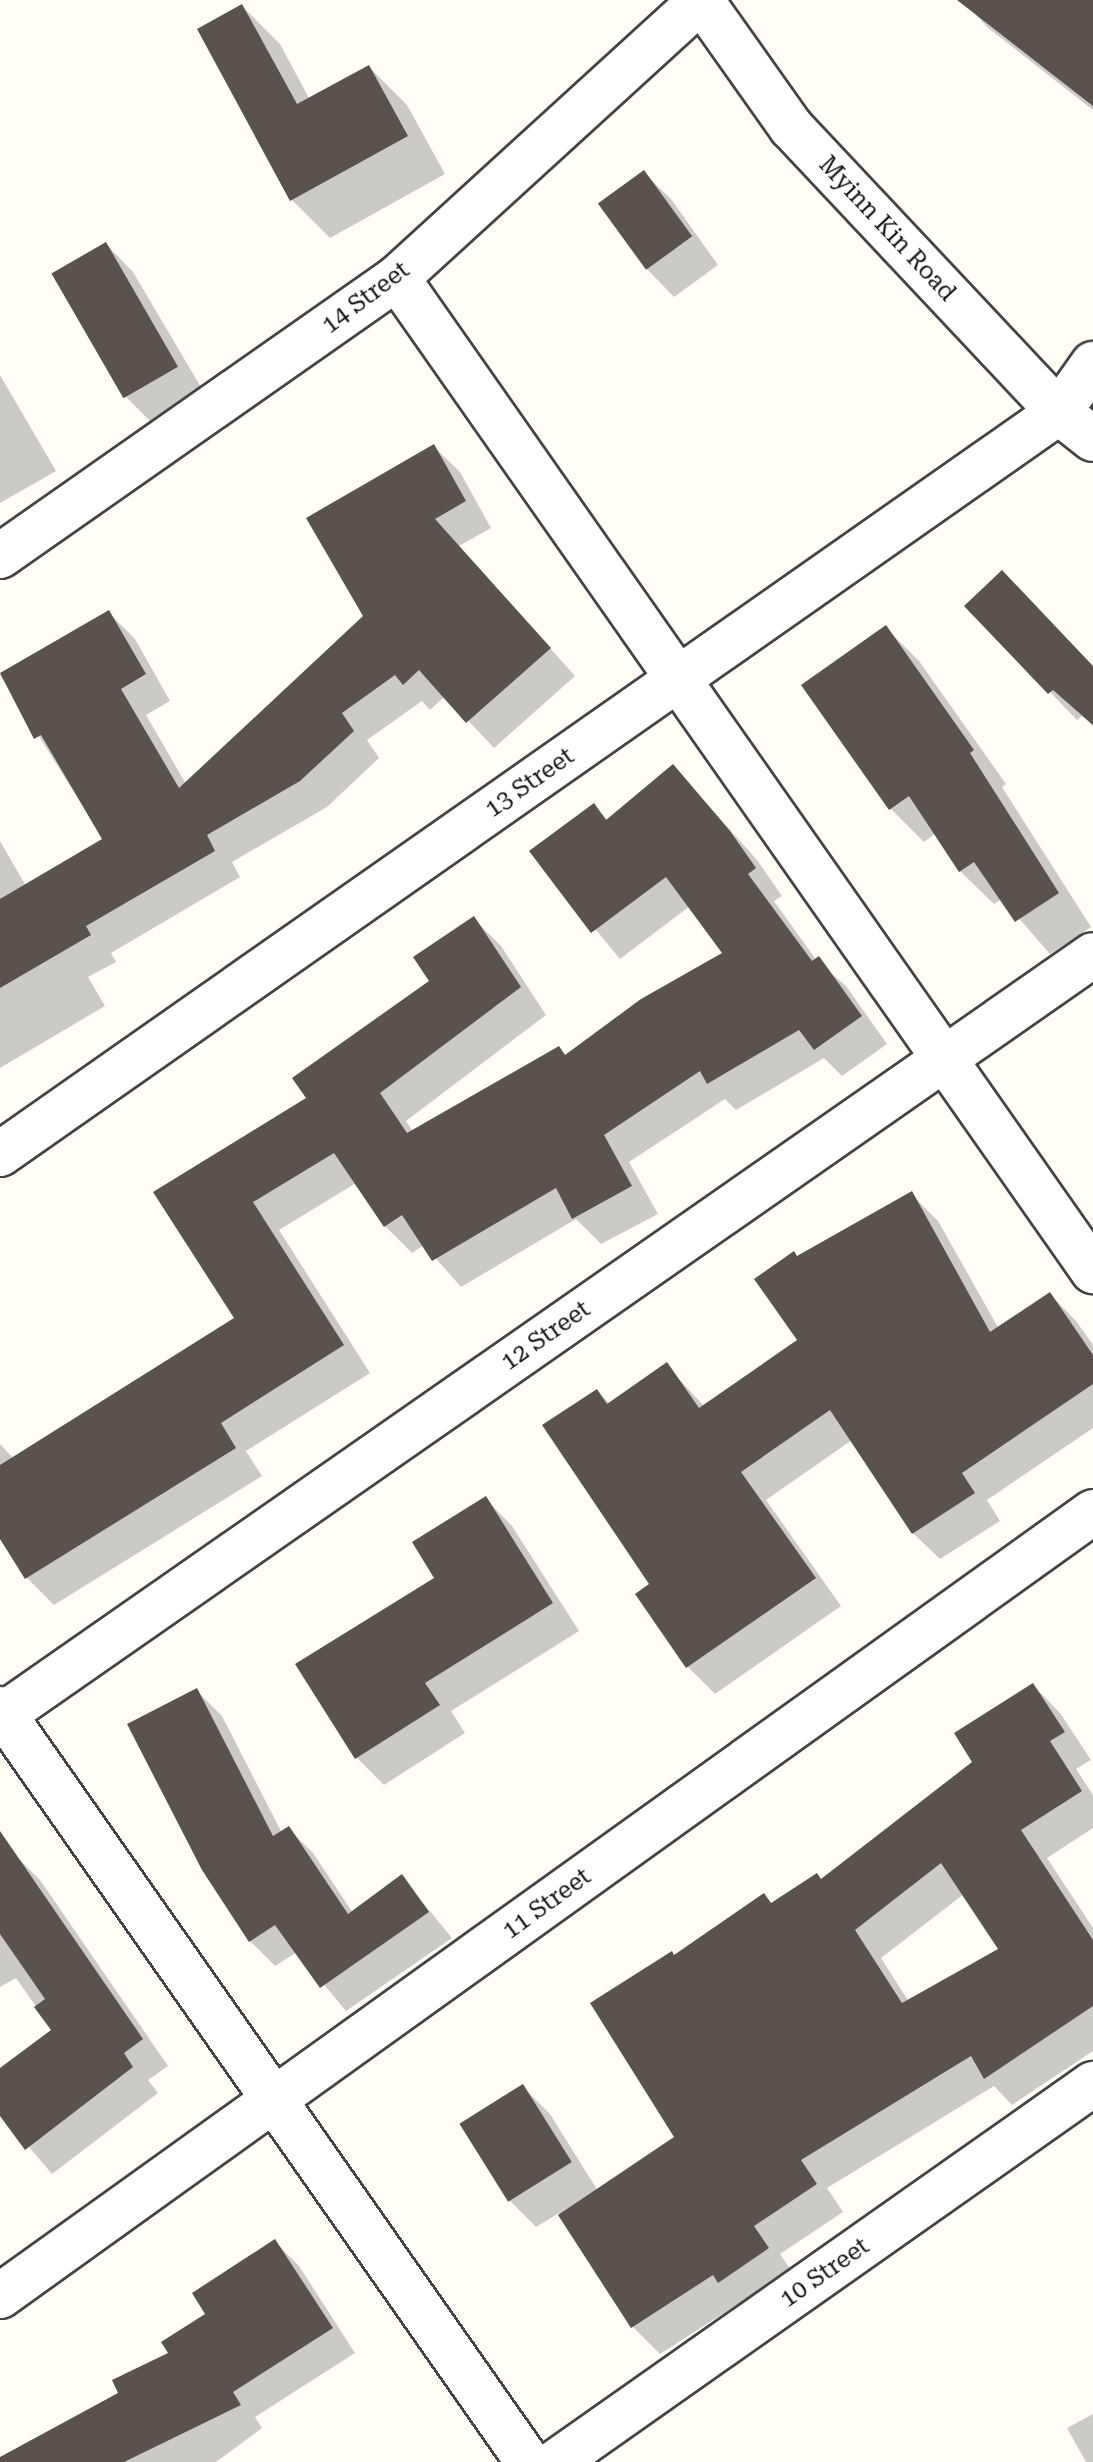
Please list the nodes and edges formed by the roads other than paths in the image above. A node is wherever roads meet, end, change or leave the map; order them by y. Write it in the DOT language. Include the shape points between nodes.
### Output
graph roads {
  1 [pos="701,0"];
  2 [pos="397,278"];
  3 [pos="1093,364"];
  4 [pos="1059,412"];
  5 [pos="1093,439"];
  6 [pos="0,556"];
  7 [pos="678,680"];
  8 [pos="1093,955"];
  9 [pos="944,1059"];
  10 [pos="0,1154"];
  11 [pos="1093,1271"];
  12 [pos="1093,1512"];
  13 [pos="1,1714"];
  14 [pos="1093,2084"];
  15 [pos="274,2099"];
  16 [pos="0,2296"];
  17 [pos="528,2462"];
  18 [pos="556,2462"];
  1 -- 2 [label="street, 14 Street"];
  1 -- 4 [label="street, Myinn Kin Road" via="791,127"];
  2 -- 6 [label="street, 14 Street"];
  2 -- 7 [label="street"];
  3 -- 4 [label="street"];
  4 -- 5 [label="street, Myinn Kin Road"];
  4 -- 7 [label="street, 13 Street"];
  7 -- 9 [label="street"];
  7 -- 10 [label="street, 13 Street"];
  8 -- 9 [label="street, 12 Street"];
  9 -- 11 [label="street"];
  9 -- 13 [label="street, 12 Street"];
  12 -- 15 [label="street, 11 Street"];
  13 -- 15 [label="street"];
  14 -- 18 [label="street, 10 Street"];
  15 -- 16 [label="street, 11 Street"];
  15 -- 17 [label="street"];
}
